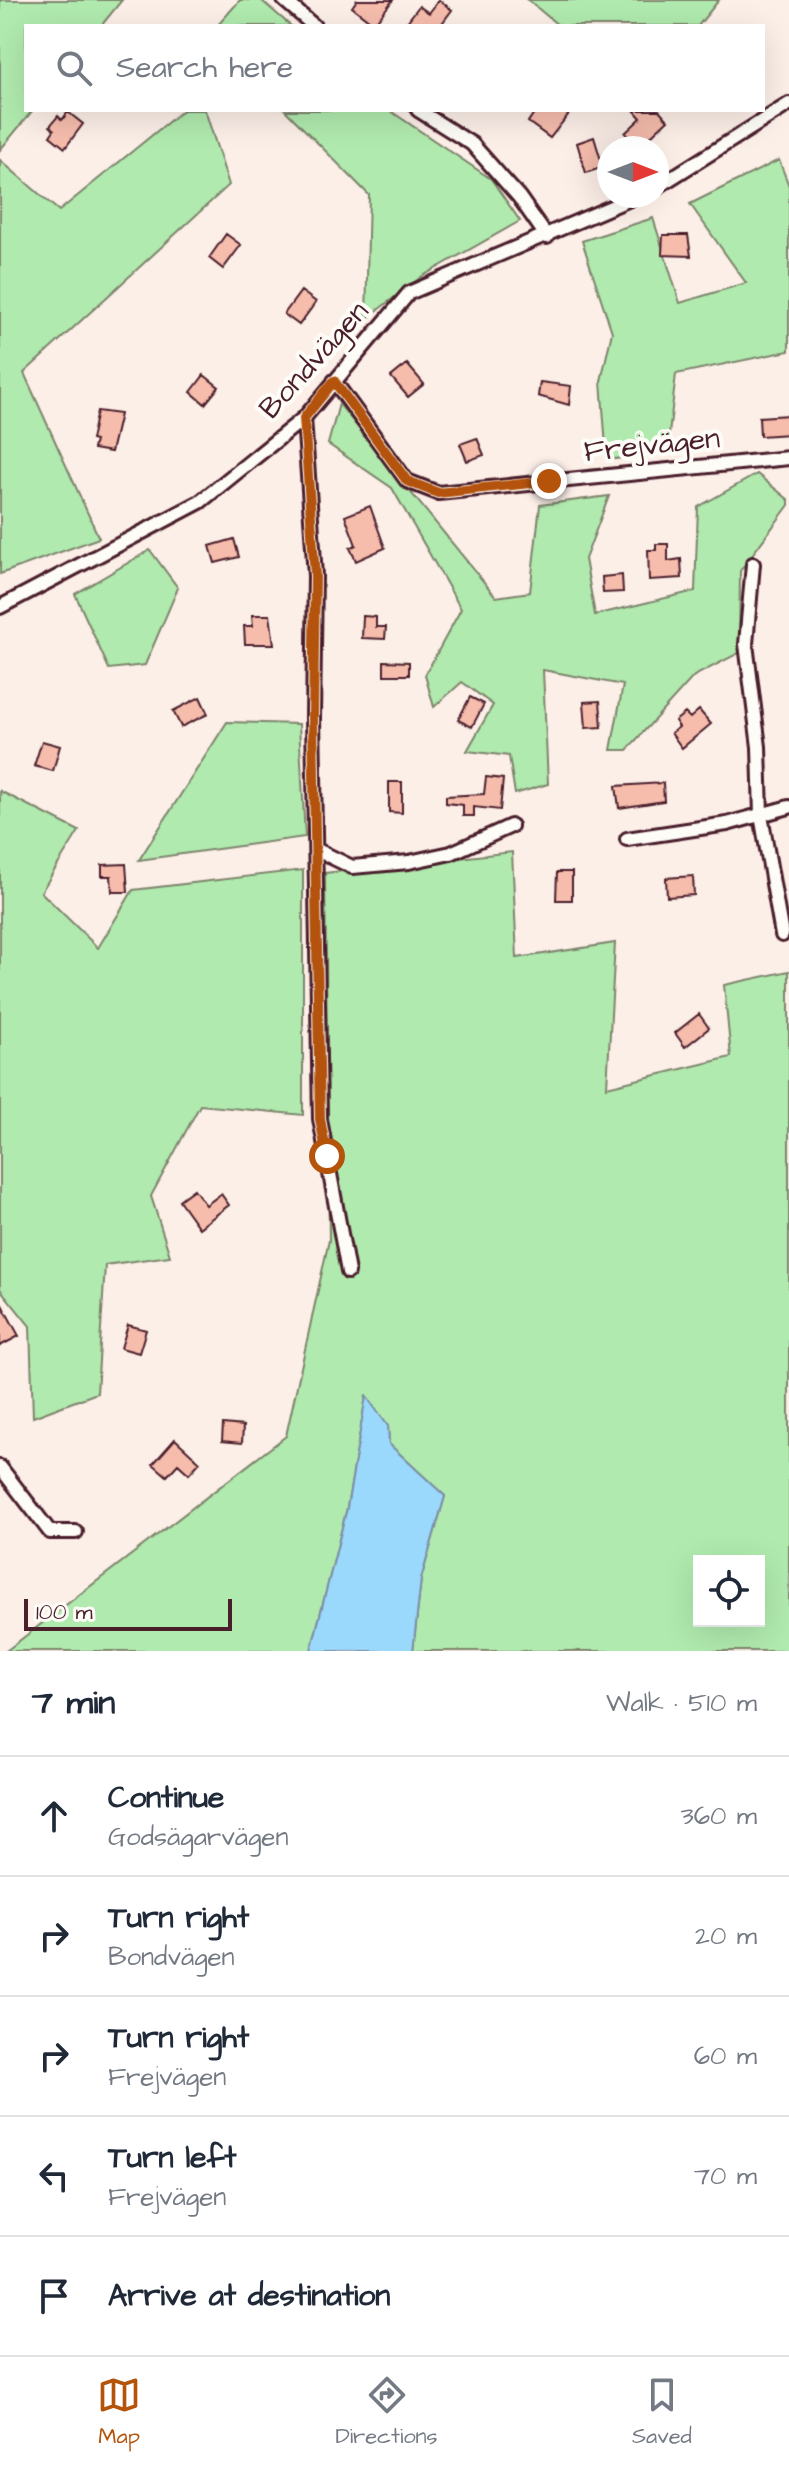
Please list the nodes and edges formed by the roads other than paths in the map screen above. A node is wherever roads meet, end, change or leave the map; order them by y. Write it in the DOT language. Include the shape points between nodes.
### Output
graph roads {
  1 [pos="284,0"];
  2 [pos="312,24"];
  3 [pos="789,104"];
  4 [pos="421,112"];
  5 [pos="669,179"];
  6 [pos="611,208"];
  7 [pos="547,237"];
  8 [pos="334,381"];
  9 [pos="304,418"];
  10 [pos="789,458"];
  11 [pos="753,564"];
  12 [pos="0,607"];
  13 [pos="789,807"];
  14 [pos="761,815"];
  15 [pos="511,826"];
  16 [pos="627,839"];
  17 [pos="317,850"];
  18 [pos="782,935"];
  19 [pos="348,1272"];
  20 [pos="0,1467"];
  21 [pos="76,1532"];
  1 -- 2 [label="street"];
  3 -- 5 [label="street"];
  4 -- 7 [label="street" via="472,144"];
  6 -- 7 [label="street, Bondvägen"];
  7 -- 8 [label="street, Bondvägen" via="409,293"];
  8 -- 9 [label="street, Bondvägen"];
  8 -- 10 [label="street, Frejvägen" via="407,481 438,493"];
  9 -- 12 [label="street, Bondvägen" via="200,502"];
  9 -- 17 [label="street" via="315,576"];
  11 -- 14 [label="street" via="746,644"];
  13 -- 14 [label="street"];
  14 -- 16 [label="street"];
  14 -- 18 [label="street"];
  15 -- 17 [label="street" via="451,853 409,862 352,867"];
  17 -- 19 [label="street" via="320,1119"];
  20 -- 21 [label="street" via="50,1532"];
}
